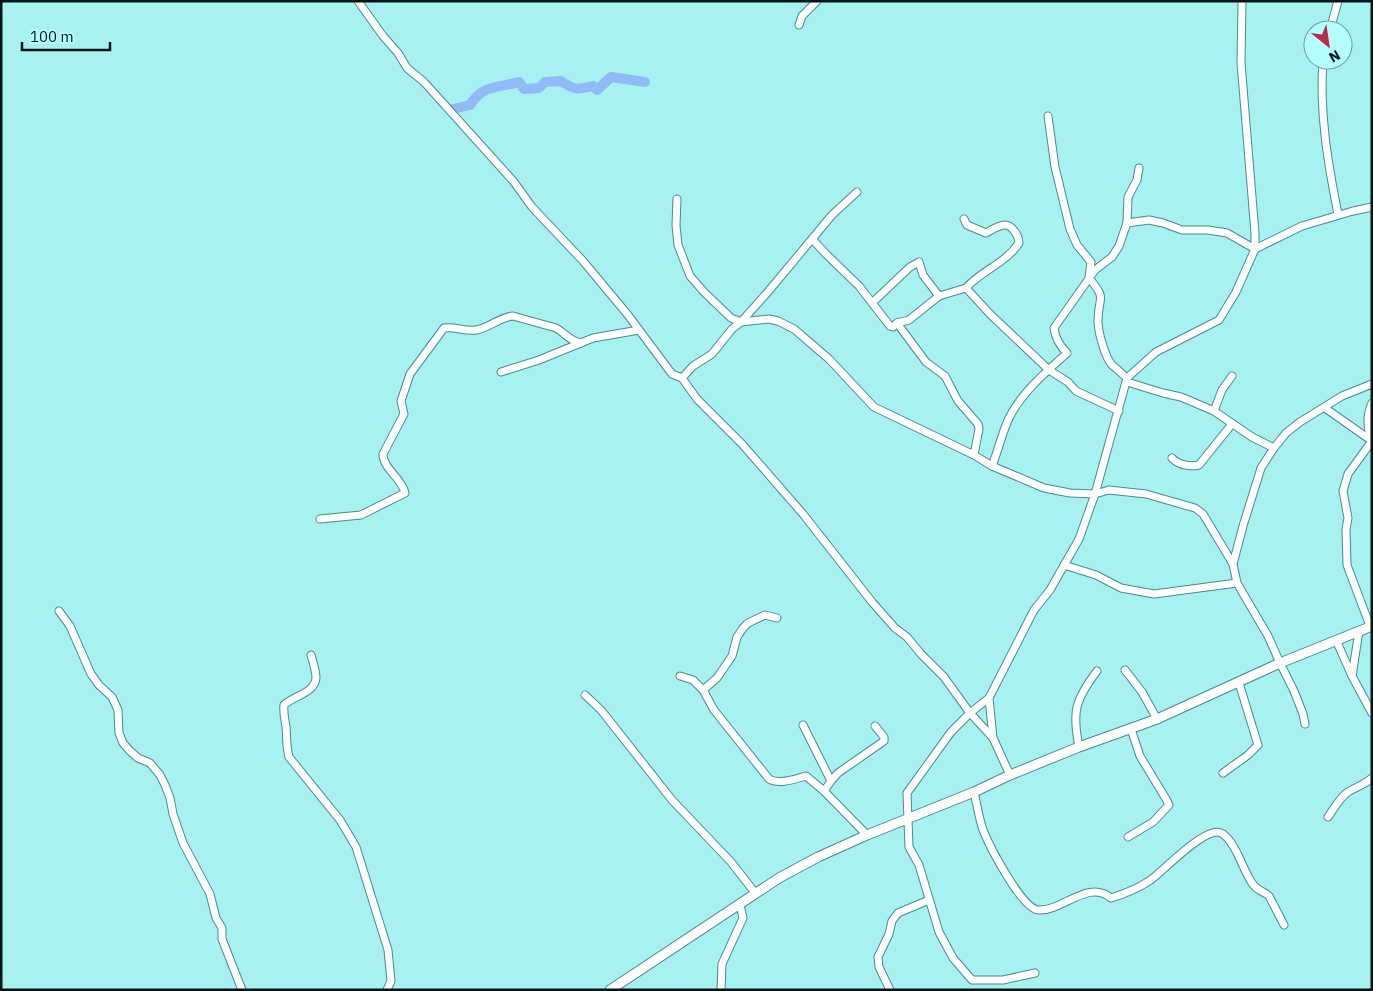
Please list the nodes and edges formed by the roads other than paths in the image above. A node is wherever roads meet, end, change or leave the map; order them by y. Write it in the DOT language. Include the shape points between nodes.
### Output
graph roads {
  1 [pos="358,1"];
  2 [pos="818,1"];
  3 [pos="1242,1"];
  4 [pos="1338,1"];
  5 [pos="1333,20"];
  6 [pos="799,25"];
  7 [pos="1323,70"];
  8 [pos="1048,116"];
  9 [pos="1139,168"];
  10 [pos="857,192"];
  11 [pos="677,199"];
  12 [pos="1372,207"];
  13 [pos="1338,214"];
  14 [pos="964,219"];
  15 [pos="1127,223"];
  16 [pos="813,240"];
  17 [pos="1255,249"];
  18 [pos="1089,278"];
  19 [pos="966,288"];
  20 [pos="939,296"];
  21 [pos="872,302"];
  22 [pos="741,322"];
  23 [pos="897,323"];
  24 [pos="639,330"];
  25 [pos="581,343"];
  26 [pos="1049,370"];
  27 [pos="501,372"];
  28 [pos="1232,376"];
  29 [pos="682,378"];
  30 [pos="1127,380"];
  31 [pos="1372,384"];
  32 [pos="1372,389"];
  33 [pos="1372,403"];
  34 [pos="1325,408"];
  35 [pos="1119,410"];
  36 [pos="1214,412"];
  37 [pos="1232,424"];
  38 [pos="1371,440"];
  39 [pos="1274,448"];
  40 [pos="974,455"];
  41 [pos="1172,458"];
  42 [pos="992,466"];
  43 [pos="1095,494"];
  44 [pos="320,520"];
  45 [pos="1233,564"];
  46 [pos="1064,565"];
  47 [pos="1237,583"];
  48 [pos="59,611"];
  49 [pos="777,618"];
  50 [pos="1371,626"];
  51 [pos="1360,631"];
  52 [pos="1336,640"];
  53 [pos="312,655"];
  54 [pos="1280,663"];
  55 [pos="1126,670"];
  56 [pos="1096,672"];
  57 [pos="680,676"];
  58 [pos="1352,676"];
  59 [pos="1239,683"];
  60 [pos="703,690"];
  61 [pos="585,695"];
  62 [pos="989,698"];
  63 [pos="970,712"];
  64 [pos="1372,713"];
  65 [pos="1157,719"];
  66 [pos="1305,724"];
  67 [pos="803,725"];
  68 [pos="875,726"];
  69 [pos="1131,729"];
  70 [pos="993,738"];
  71 [pos="1079,747"];
  72 [pos="1223,773"];
  73 [pos="1010,775"];
  74 [pos="1372,778"];
  75 [pos="831,781"];
  76 [pos="824,791"];
  77 [pos="974,792"];
  78 [pos="1328,817"];
  79 [pos="908,819"];
  80 [pos="866,835"];
  81 [pos="1128,837"];
  82 [pos="756,894"];
  83 [pos="929,900"];
  84 [pos="740,905"];
  85 [pos="1284,925"];
  86 [pos="1035,973"];
  87 [pos="242,990"];
  88 [pos="387,990"];
  89 [pos="610,990"];
  90 [pos="721,990"];
  91 [pos="890,990"];
  1 -- 24 [label="street" via="407,68 424,82 514,182"];
  2 -- 6 [label="street" via="802,16"];
  3 -- 17 [label="street" via="1241,63"];
  4 -- 5 [label="street"];
  7 -- 13 [label="street" via="1325,137"];
  8 -- 18 [label="street" via="1055,168 1070,229 1090,262"];
  9 -- 15 [label="street" via="1128,198"];
  10 -- 16 [label="street" via="832,215"];
  11 -- 22 [label="street" via="678,245 690,276 731,318"];
  12 -- 13 [label="street"];
  13 -- 17 [label="street" via="1302,226"];
  14 -- 19 [label="street" via="967,225 986,233 1007,225 1016,233 1019,243 1002,262 974,278"];
  15 -- 17 [label="street" via="1149,220 1182,230 1227,233"];
  15 -- 18 [label="street" via="1112,258"];
  16 -- 21 [label="street"];
  16 -- 22 [label="street"];
  17 -- 30 [label="street" via="1219,320 1156,352"];
  18 -- 26 [label="street" via="1054,328 1060,346 1067,353"];
  18 -- 30 [label="street" via="1101,297 1098,321 1107,356"];
  19 -- 20 [label="street"];
  19 -- 26 [label="street"];
  20 -- 21 [label="street" via="923,275 919,262"];
  20 -- 23 [label="street" via="909,320"];
  21 -- 23 [label="street" via="890,326"];
  22 -- 29 [label="street" via="712,354"];
  22 -- 40 [label="street" via="769,319 794,329 829,359 874,407"];
  23 -- 40 [label="street" via="926,362 945,376 958,401 978,424"];
  24 -- 25 [label="street"];
  24 -- 29 [label="street" via="672,374"];
  25 -- 27 [label="street"];
  25 -- 44 [label="street" via="574,342 556,328 513,316 478,330 444,328 410,374 401,401 404,414 383,454 384,462 405,493 361,515"];
  26 -- 35 [label="street" via="1076,390"];
  26 -- 42 [label="street" via="1028,390 1008,419"];
  28 -- 36 [label="street" via="1222,390"];
  29 -- 63 [label="street" via="697,399 742,444 803,514 872,602 944,677"];
  30 -- 35 [label="street"];
  30 -- 36 [label="street" via="1181,397"];
  31 -- 32 [label="street"];
  31 -- 34 [label="street" via="1342,396"];
  33 -- 38 [label="street" via="1367,419"];
  34 -- 38 [label="street"];
  34 -- 39 [label="street" via="1300,422"];
  35 -- 43 [label="street"];
  36 -- 37 [label="street"];
  37 -- 39 [label="street"];
  37 -- 41 [label="street" via="1199,464 1187,466"];
  38 -- 50 [label="street" via="1348,474 1342,491 1348,518 1347,564"];
  39 -- 45 [label="street" via="1261,468"];
  40 -- 42 [label="street"];
  42 -- 43 [label="street" via="1044,488"];
  43 -- 45 [label="street" via="1109,490 1146,494 1195,508 1208,521"];
  43 -- 46 [label="street" via="1082,533"];
  45 -- 47 [label="street"];
  46 -- 47 [label="street" via="1096,575 1122,588 1154,594"];
  46 -- 62 [label="street" via="1034,610"];
  47 -- 54 [label="street"];
  48 -- 87 [label="street" via="70,626 92,674 112,697 123,743 134,755 150,763 165,785 183,843 210,894 222,928 222,939"];
  49 -- 60 [label="street" via="765,615 748,623 737,637 732,656 717,678"];
  50 -- 51 [label="street"];
  51 -- 52 [label="street"];
  51 -- 58 [label="street"];
  52 -- 54 [label="street"];
  52 -- 58 [label="street"];
  53 -- 88 [label="street" via="314,685 284,705 286,747 289,756 340,820 356,847 388,950 391,981"];
  54 -- 59 [label="street"];
  54 -- 66 [label="street"];
  55 -- 65 [label="street"];
  56 -- 71 [label="street" via="1076,710"];
  57 -- 60 [label="street" via="692,680"];
  58 -- 64 [label="street"];
  59 -- 65 [label="street"];
  59 -- 72 [label="street" via="1258,744 1248,756"];
  60 -- 76 [label="street" via="714,710 769,779 780,782 806,776"];
  61 -- 82 [label="street"];
  62 -- 63 [label="street"];
  62 -- 70 [label="street"];
  63 -- 70 [label="street"];
  63 -- 79 [label="street" via="951,732 907,793"];
  65 -- 69 [label="street"];
  67 -- 75 [label="street"];
  68 -- 75 [label="street" via="884,741"];
  69 -- 71 [label="street"];
  69 -- 81 [label="street" via="1140,756 1169,805 1153,822"];
  70 -- 73 [label="street"];
  71 -- 73 [label="street"];
  73 -- 77 [label="street"];
  74 -- 78 [label="street" via="1347,792"];
  75 -- 76 [label="street"];
  76 -- 80 [label="street"];
  77 -- 79 [label="street"];
  77 -- 85 [label="street" via="983,829 1001,867 1030,907 1047,909 1091,892 1104,892 1110,898 1128,893 1152,880 1204,837 1219,831 1254,885 1270,896"];
  79 -- 80 [label="street"];
  79 -- 83 [label="street" via="909,847 919,865"];
  80 -- 82 [label="street" via="818,857"];
  82 -- 84 [label="street"];
  83 -- 86 [label="street" via="939,932 969,978 1003,980"];
  83 -- 91 [label="street" via="898,912 892,921 878,957"];
  84 -- 89 [label="street"];
  84 -- 90 [label="street" via="743,918 722,964"];
}
